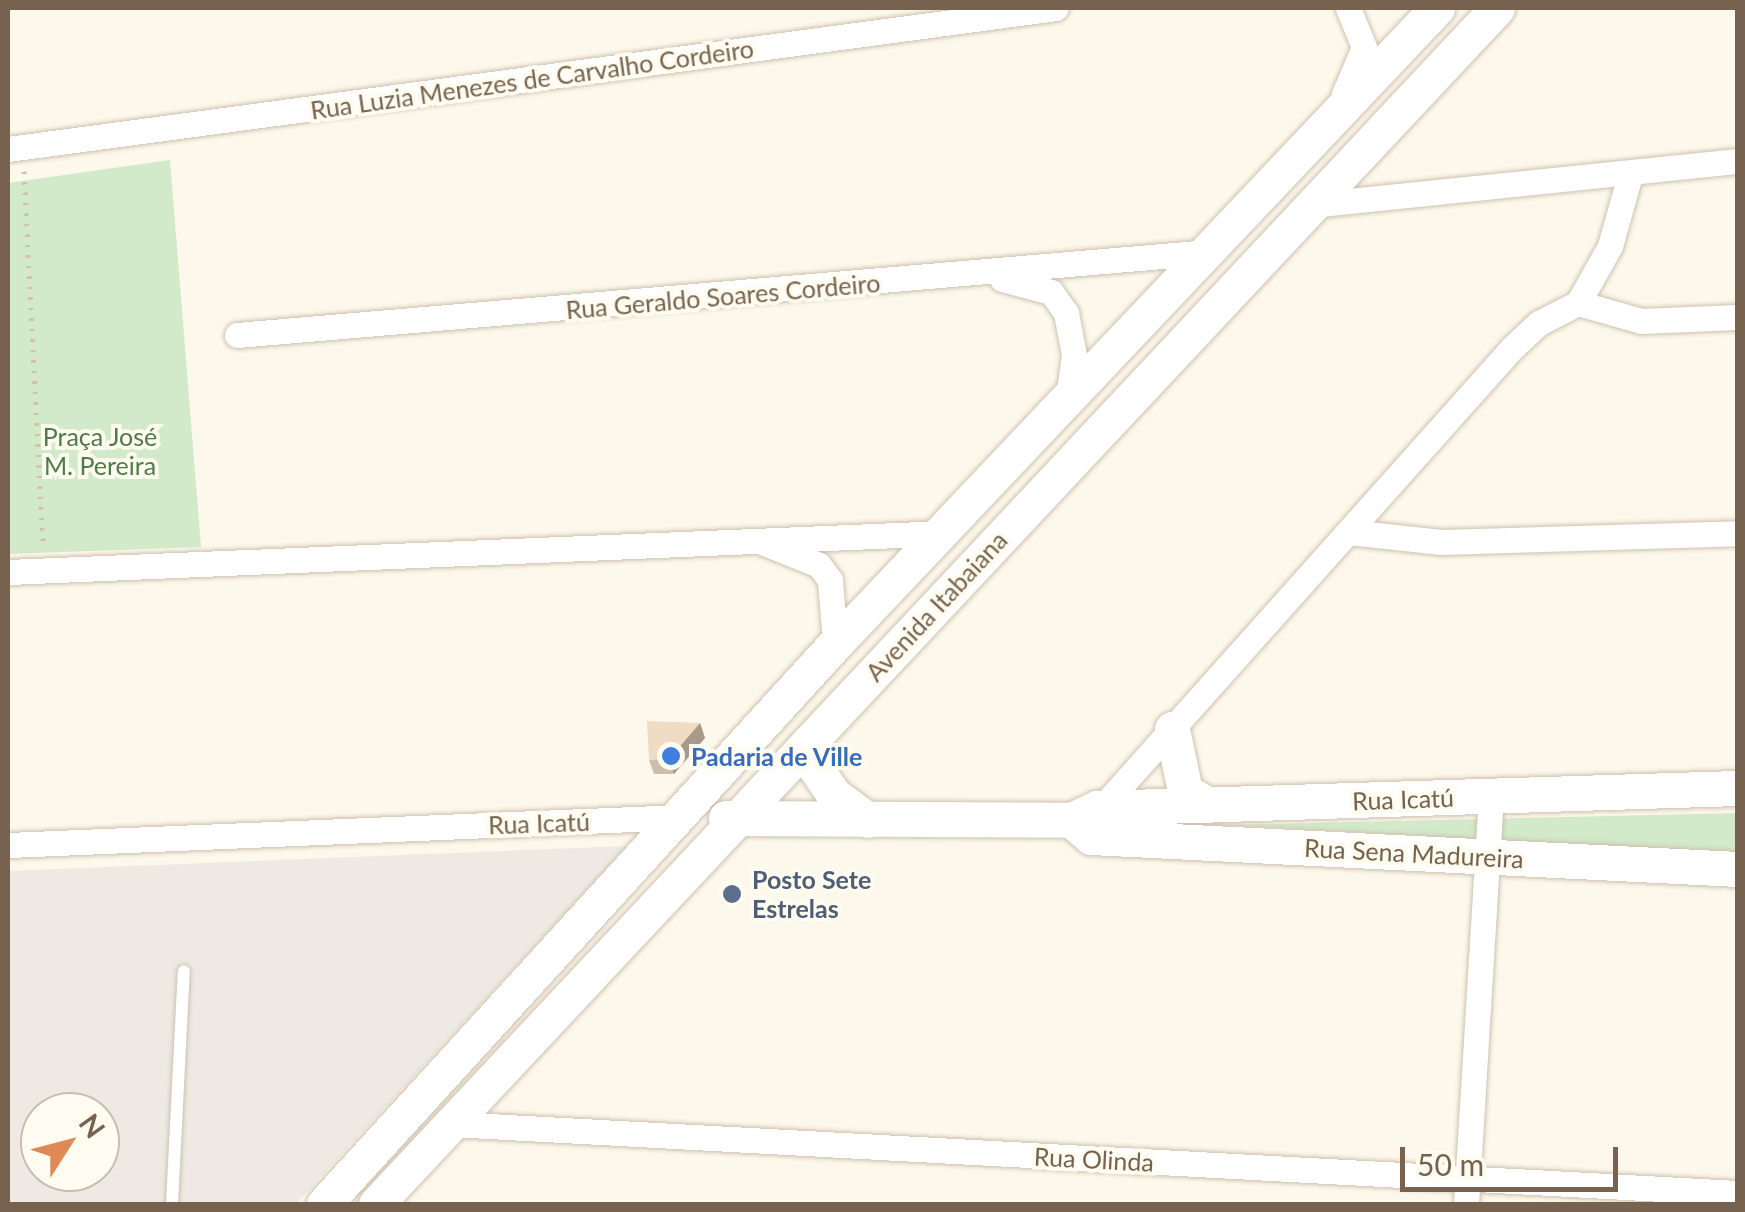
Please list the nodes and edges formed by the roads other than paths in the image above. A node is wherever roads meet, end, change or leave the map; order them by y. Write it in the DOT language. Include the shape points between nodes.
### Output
graph roads {
  1 [pos="1056,8"];
  2 [pos="1348,8"];
  3 [pos="1437,8"];
  4 [pos="1496,8"];
  5 [pos="1307,146"];
  6 [pos="15,149"];
  7 [pos="1738,161"];
  8 [pos="1630,175"];
  9 [pos="1310,205"];
  10 [pos="1208,252"];
  11 [pos="988,275"];
  12 [pos="1578,303"];
  13 [pos="1738,317"];
  14 [pos="237,335"];
  15 [pos="1066,405"];
  16 [pos="1349,532"];
  17 [pos="945,533"];
  18 [pos="1738,533"];
  19 [pos="750,539"];
  20 [pos="8,572"];
  21 [pos="835,644"];
  22 [pos="1172,729"];
  23 [pos="808,742"];
  24 [pos="1738,788"];
  25 [pos="1491,796"];
  26 [pos="1208,805"];
  27 [pos="681,818"];
  28 [pos="739,818"];
  29 [pos="868,820"];
  30 [pos="1086,822"];
  31 [pos="8,845"];
  32 [pos="1490,856"];
  33 [pos="1738,869"];
  34 [pos="184,971"];
  35 [pos="451,1124"];
  36 [pos="1467,1192"];
  37 [pos="1738,1193"];
  38 [pos="172,1204"];
  39 [pos="324,1204"];
  40 [pos="376,1204"];
  1 -- 6 [label="street, Rua Luzia Menezes de Carvalho Cordeiro"];
  2 -- 5 [label="street" via="1364,47 1357,72"];
  3 -- 5 [label="main road, Avenida Itabaiana"];
  4 -- 9 [label="main road, Avenida Itabaiana"];
  5 -- 10 [label="main road, Avenida Itabaiana"];
  7 -- 8 [label="street"];
  8 -- 9 [label="street"];
  8 -- 12 [label="street" via="1610,246"];
  9 -- 23 [label="main road, Avenida Itabaiana"];
  10 -- 11 [label="street, Rua Geraldo Soares Cordeiro"];
  10 -- 15 [label="main road, Avenida Itabaiana"];
  11 -- 14 [label="street, Rua Geraldo Soares Cordeiro"];
  11 -- 15 [label="street" via="1051,292 1066,313 1074,379"];
  12 -- 13 [label="street" via="1641,321"];
  12 -- 16 [label="street" via="1539,323 1512,348"];
  15 -- 17 [label="main road, Avenida Itabaiana"];
  16 -- 18 [label="street" via="1441,542"];
  16 -- 22 [label="street"];
  17 -- 19 [label="street"];
  17 -- 21 [label="main road, Avenida Itabaiana"];
  19 -- 20 [label="street"];
  19 -- 21 [label="street" via="819,565 833,589"];
  21 -- 27 [label="main road, Avenida Itabaiana"];
  22 -- 26 [label="main road" via="1185,790"];
  22 -- 30 [label="street"];
  23 -- 28 [label="main road, Avenida Itabaiana"];
  23 -- 29 [label="main road" via="814,767 834,796"];
  24 -- 25 [label="main road, Rua Icatú"];
  25 -- 26 [label="main road, Rua Icatú"];
  25 -- 32 [label="street"];
  26 -- 30 [label="main road, Rua Icatú"];
  27 -- 28 [label="main road, Rua Icatú"];
  27 -- 31 [label="street, Rua Icatú"];
  27 -- 39 [label="main road, Avenida Itabaiana"];
  28 -- 29 [label="main road, Rua Icatú"];
  28 -- 35 [label="main road, Avenida Itabaiana"];
  29 -- 30 [label="main road, Rua Icatú"];
  30 -- 32 [label="main road, Rua Sena Madureira"];
  32 -- 33 [label="main road, Rua Sena Madureira"];
  32 -- 36 [label="street"];
  34 -- 38 [label="lane"];
  35 -- 36 [label="street, Rua Olinda"];
  35 -- 40 [label="main road, Avenida Itabaiana"];
  36 -- 37 [label="street, Rua Olinda"];
}
